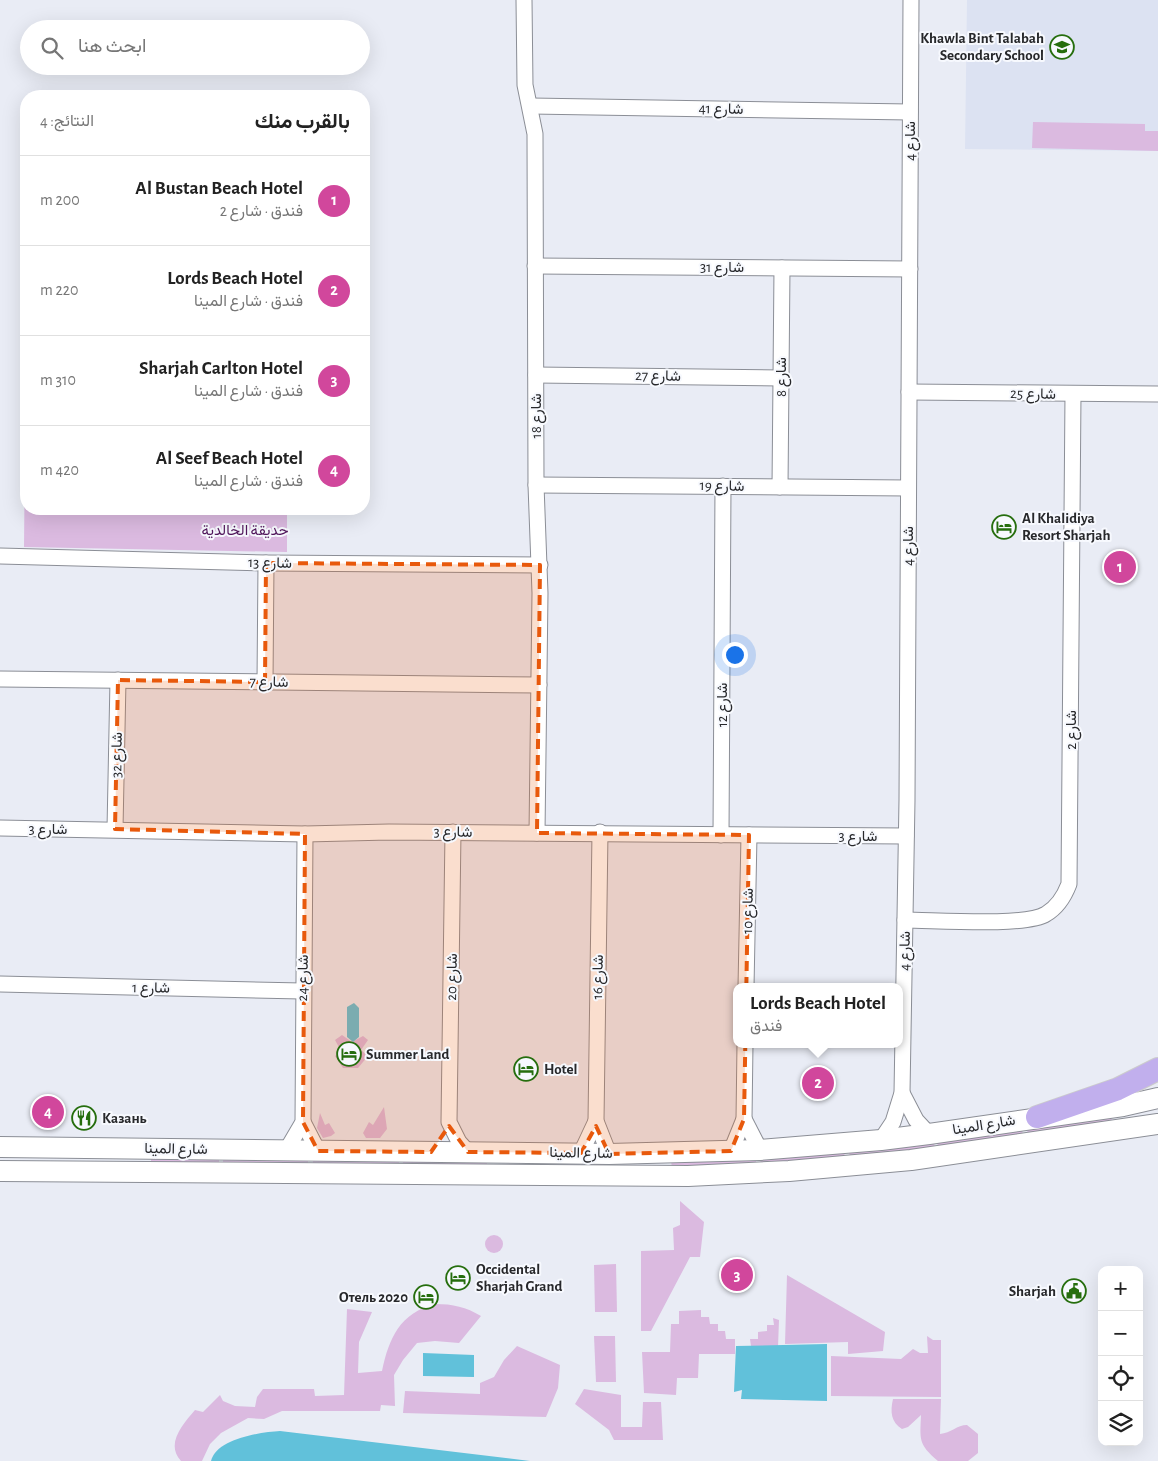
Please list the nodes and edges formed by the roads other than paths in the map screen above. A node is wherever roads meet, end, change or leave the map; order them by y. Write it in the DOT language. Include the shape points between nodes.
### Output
graph roads {
  1 [pos="524,0"];
  2 [pos="911,0"];
  3 [pos="531,106"];
  4 [pos="910,112"];
  5 [pos="535,266"];
  6 [pos="782,268"];
  7 [pos="910,268"];
  8 [pos="536,375"];
  9 [pos="780,378"];
  10 [pos="909,392"];
  11 [pos="1074,394"];
  12 [pos="1158,394"];
  13 [pos="536,485"];
  14 [pos="723,486"];
  15 [pos="780,487"];
  16 [pos="908,488"];
  17 [pos="0,556"];
  18 [pos="266,563"];
  19 [pos="540,565"];
  20 [pos="0,679"];
  21 [pos="118,680"];
  22 [pos="265,682"];
  23 [pos="539,685"];
  24 [pos="0,828"];
  25 [pos="115,829"];
  26 [pos="453,832"];
  27 [pos="600,832"];
  28 [pos="537,833"];
  29 [pos="305,834"];
  30 [pos="721,834"];
  31 [pos="749,835"];
  32 [pos="906,836"];
  33 [pos="905,920"];
  34 [pos="746,983"];
  35 [pos="0,984"];
  36 [pos="302,991"];
  37 [pos="903,1035"];
  38 [pos="745,1048"];
  39 [pos="903,1048"];
  40 [pos="1158,1069"];
  41 [pos="902,1093"];
  42 [pos="1158,1098"];
  43 [pos="1037,1117"];
  44 [pos="744,1119"];
  45 [pos="596,1121"];
  46 [pos="303,1122"];
  47 [pos="450,1122"];
  48 [pos="1158,1124"];
  49 [pos="929,1134"];
  50 [pos="881,1140"];
  51 [pos="0,1147"];
  52 [pos="105,1148"];
  53 [pos="760,1150"];
  54 [pos="286,1151"];
  55 [pos="318,1151"];
  56 [pos="730,1151"];
  57 [pos="431,1152"];
  58 [pos="468,1152"];
  59 [pos="581,1153"];
  60 [pos="636,1153"];
  61 [pos="609,1154"];
  62 [pos="0,1171"];
  63 [pos="51,1172"];
  64 [pos="577,1176"];
  1 -- 3 [label="street, شارع 18" via="524,74"];
  2 -- 4 [label="street, شارع 4"];
  3 -- 4 [label="street, شارع 41"];
  3 -- 5 [label="street, شارع 18" via="535,134"];
  4 -- 7 [label="street, شارع 4"];
  5 -- 6 [label="street, شارع 31"];
  5 -- 8 [label="street, شارع 18"];
  6 -- 7 [label="street, شارع 31"];
  6 -- 9 [label="street, شارع 8"];
  7 -- 10 [label="street, شارع 4"];
  8 -- 9 [label="street, شارع 27"];
  8 -- 13 [label="street, شارع 18"];
  9 -- 15 [label="street, شارع 8"];
  10 -- 11 [label="street, شارع 25"];
  10 -- 16 [label="street, شارع 4"];
  11 -- 12 [label="street, شارع 25"];
  11 -- 33 [label="street, شارع 2" via="1069,884 1056,907 1033,920"];
  13 -- 14 [label="street, شارع 19"];
  13 -- 19 [label="street, شارع 18"];
  14 -- 15 [label="street, شارع 19"];
  14 -- 30 [label="street, شارع 12"];
  15 -- 16 [label="street, شارع 19"];
  16 -- 32 [label="street, شارع 4"];
  17 -- 18 [label="street, شارع 13"];
  18 -- 19 [label="street, شارع 13"];
  18 -- 22 [label="street"];
  19 -- 23 [label="street, شارع 18"];
  20 -- 21 [label="street, شارع 7"];
  21 -- 22 [label="street, شارع 7"];
  21 -- 25 [label="street, شارع 32"];
  22 -- 23 [label="street, شارع 7"];
  23 -- 28 [label="street, شارع 18"];
  24 -- 25 [label="street, شارع 3"];
  25 -- 29 [label="street, شارع 3"];
  26 -- 28 [label="street, شارع 3"];
  26 -- 29 [label="street, شارع 3"];
  26 -- 47 [label="street, شارع 20"];
  27 -- 28 [label="street, شارع 3"];
  27 -- 30 [label="street, شارع 3"];
  27 -- 45 [label="street, شارع 16"];
  29 -- 36 [label="street, شارع 24"];
  30 -- 31 [label="street, شارع 3"];
  31 -- 32 [label="street, شارع 3"];
  31 -- 34 [label="street, شارع 10"];
  32 -- 33 [label="street, شارع 4"];
  33 -- 37 [label="street, شارع 4"];
  35 -- 36 [label="street, شارع 1"];
  36 -- 46 [label="street, شارع 24"];
  38 -- 44 [label="street"];
  39 -- 41 [label="street, شارع 4"];
  40 -- 43 [label="main road" via="1118,1089"];
  41 -- 49 [label="street, شارع 4" via="916,1120"];
  41 -- 50 [label="street, شارع 4" via="893,1122"];
  42 -- 43 [label="main road, شارع المينا"];
  43 -- 49 [label="main road, شارع المينا"];
  44 -- 53 [label="street"];
  44 -- 56 [label="street"];
  45 -- 59 [label="street, شارع 16"];
  45 -- 61 [label="street, شارع 16"];
  46 -- 54 [label="street, شارع 24"];
  46 -- 55 [label="street, شارع 24"];
  47 -- 57 [label="street, شارع 20"];
  47 -- 58 [label="street, شارع 20" via="455,1136"];
  48 -- 64 [label="main road, شارع المينا" via="892,1162 688,1176"];
  49 -- 50 [label="main road, شارع المينا"];
  50 -- 53 [label="main road, شارع المينا"];
  51 -- 52 [label="main road, شارع المينا"];
  52 -- 54 [label="main road, شارع المينا"];
  52 -- 63 [label="main road" via="88,1158 61,1160"];
  53 -- 56 [label="main road, شارع المينا"];
  54 -- 55 [label="main road, شارع المينا"];
  55 -- 57 [label="main road, شارع المينا"];
  56 -- 60 [label="main road, شارع المينا"];
  57 -- 58 [label="main road, شارع المينا"];
  58 -- 59 [label="main road, شارع المينا"];
  59 -- 61 [label="main road, شارع المينا"];
  60 -- 61 [label="main road, شارع المينا"];
  60 -- 64 [label="main road" via="632,1165 594,1167"];
  62 -- 63 [label="main road, شارع المينا"];
  63 -- 64 [label="main road, شارع المينا"];
}
